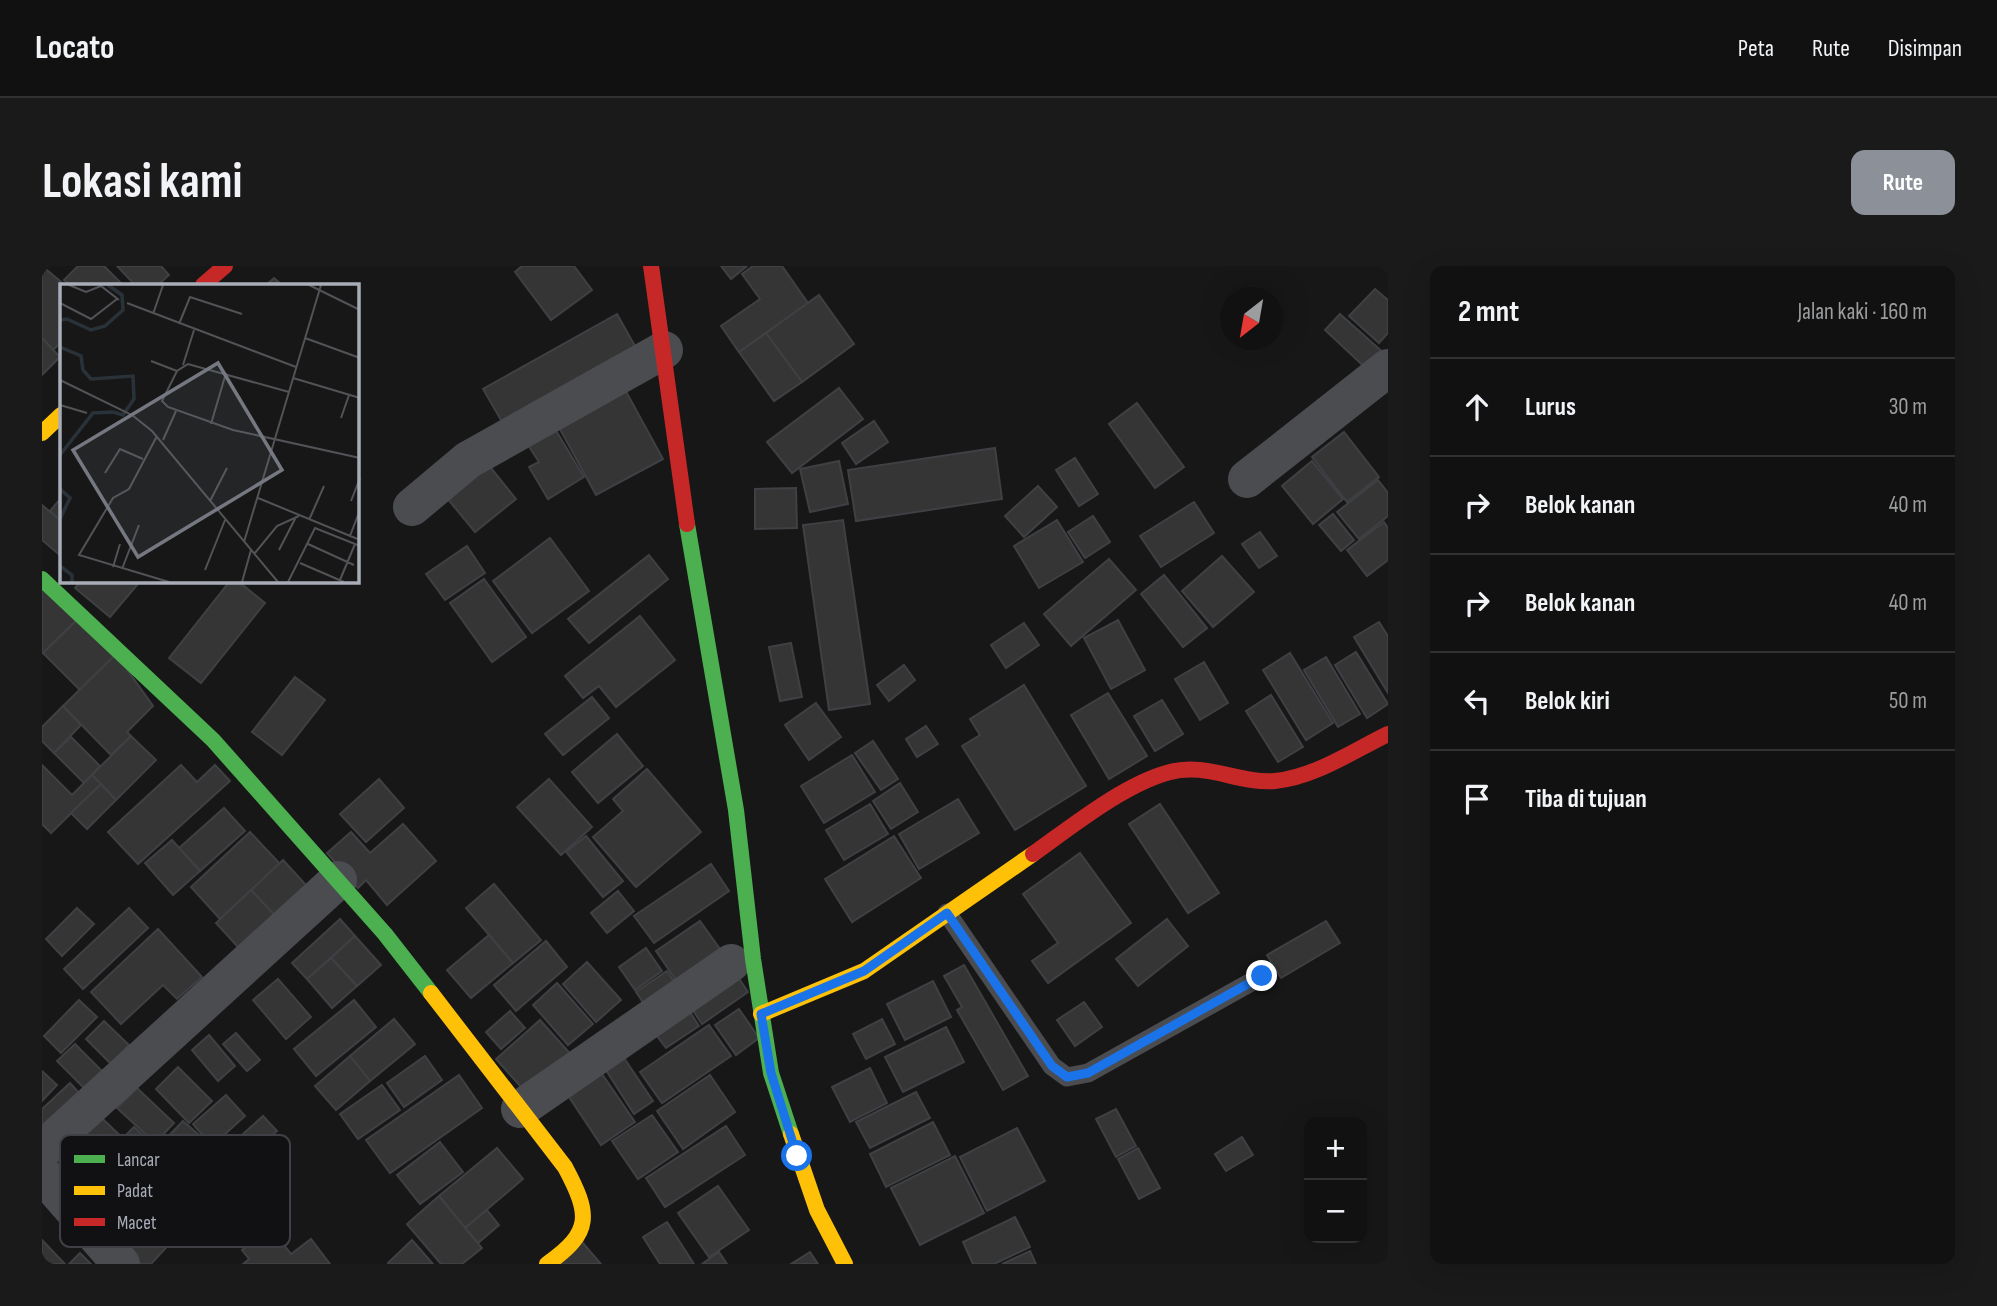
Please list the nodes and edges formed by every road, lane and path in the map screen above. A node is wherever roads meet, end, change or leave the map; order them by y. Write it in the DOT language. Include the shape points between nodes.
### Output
graph roads {
  1 [pos="225,266"];
  2 [pos="651,266"];
  3 [pos="204,284"];
  4 [pos="664,350"];
  5 [pos="1388,368"];
  6 [pos="60,416"];
  7 [pos="42,433"];
  8 [pos="1247,479"];
  9 [pos="412,507"];
  10 [pos="42,579"];
  11 [pos="1388,734"];
  12 [pos="338,880"];
  13 [pos="947,913"];
  14 [pos="731,962"];
  15 [pos="1262,976"];
  16 [pos="761,1014"];
  17 [pos="520,1110"];
  18 [pos="42,1150"];
  19 [pos="42,1174"];
  20 [pos="60,1195"];
  21 [pos="106,1247"];
  22 [pos="121,1264"];
  23 [pos="547,1264"];
  24 [pos="845,1264"];
  1 -- 3 [label="street"];
  2 -- 4 [label="street"];
  4 -- 9 [label="street" via="468,460"];
  4 -- 16 [label="street" via="676,460 736,810"];
  5 -- 8 [label="street"];
  6 -- 7 [label="street"];
  10 -- 12 [label="street" via="213,740"];
  11 -- 13 [label="street" via="1315,770 1274,781 1191,768 1168,772 1106,803"];
  12 -- 17 [label="street"];
  12 -- 18 [label="street"];
  13 -- 15 [label="lane" via="1052,1066 1067,1077 1088,1073"];
  13 -- 16 [label="street" via="864,971"];
  14 -- 17 [label="street"];
  16 -- 24 [label="street" via="771,1073 797,1156 817,1210"];
  17 -- 23 [label="street" via="565,1167 587,1219 579,1236"];
  19 -- 20 [label="street"];
  21 -- 22 [label="street"];
}
